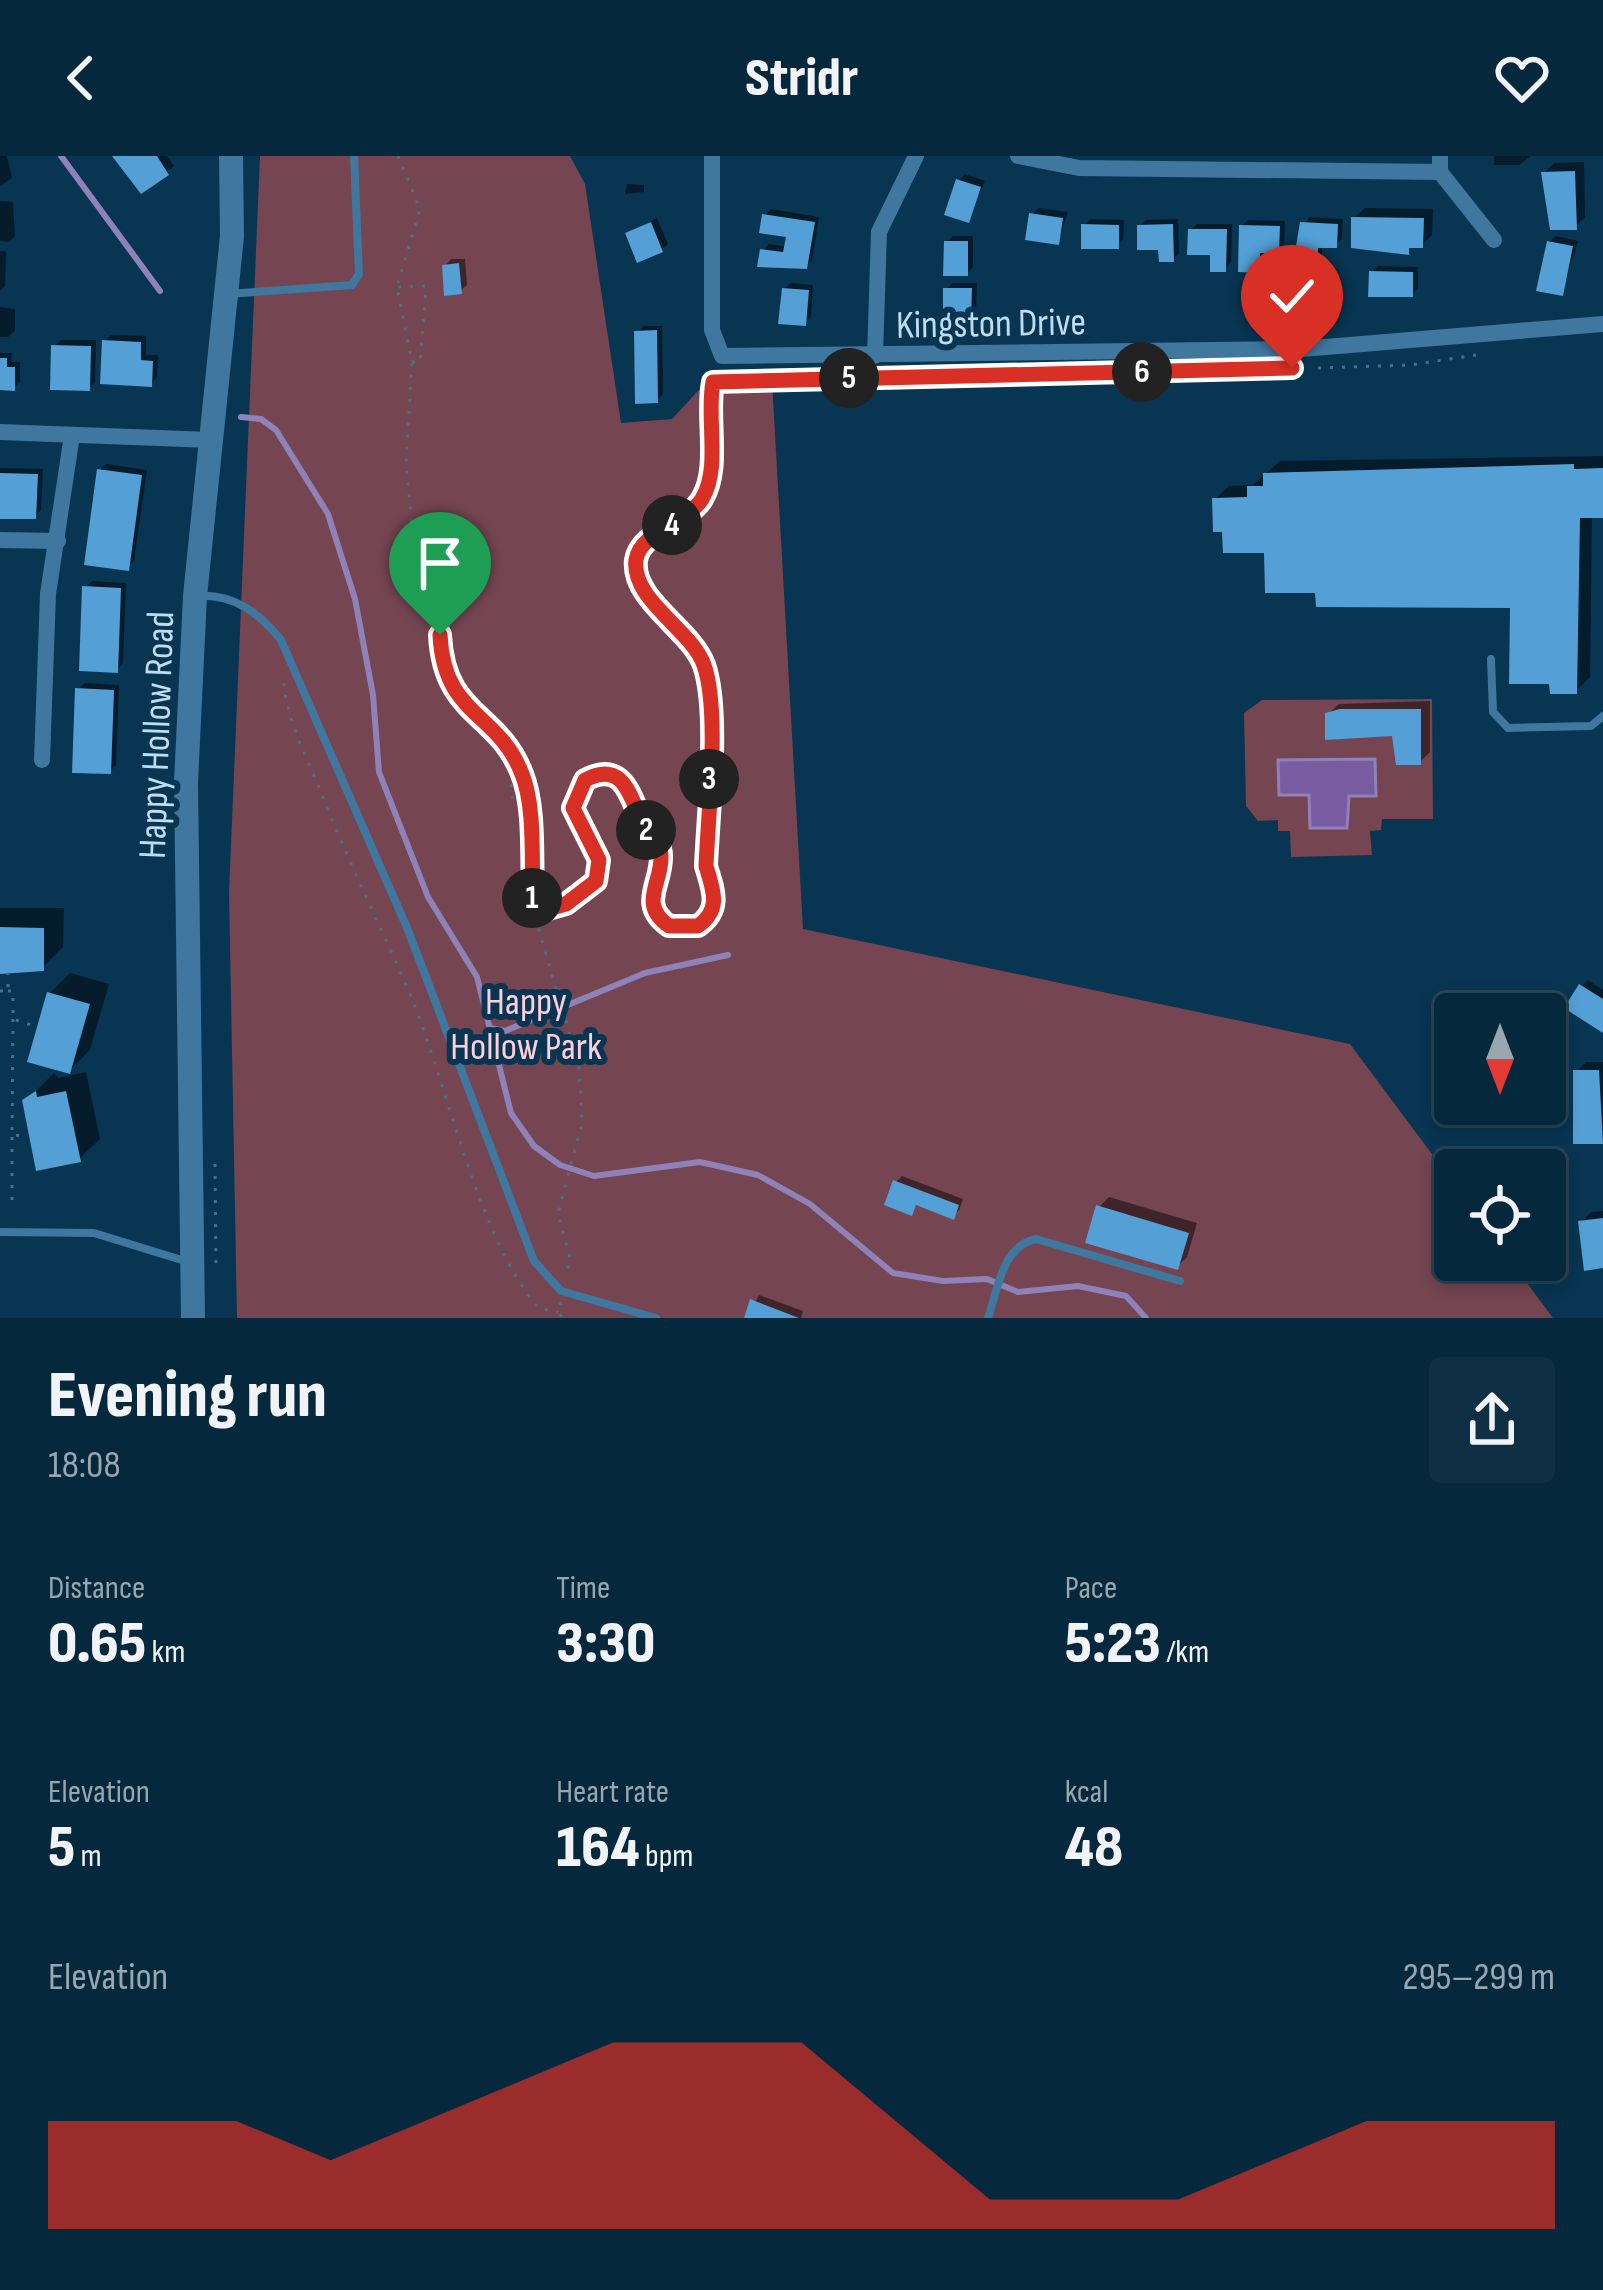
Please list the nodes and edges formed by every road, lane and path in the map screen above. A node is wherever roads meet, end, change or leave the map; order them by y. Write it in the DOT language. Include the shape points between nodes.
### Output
graph roads {
  1 [pos="231,156"];
  2 [pos="354,156"];
  3 [pos="398,156"];
  4 [pos="712,156"];
  5 [pos="916,156"];
  6 [pos="1018,156"];
  7 [pos="1440,164"];
  8 [pos="1494,240"];
  9 [pos="397,287"];
  10 [pos="225,294"];
  11 [pos="1603,324"];
  12 [pos="1486,353"];
  13 [pos="875,356"];
  14 [pos="412,362"];
  15 [pos="1304,368"];
  16 [pos="1236,370"];
  17 [pos="0,432"];
  18 [pos="72,435"];
  19 [pos="211,440"];
  20 [pos="0,540"];
  21 [pos="58,541"];
  22 [pos="195,596"];
  23 [pos="1491,659"];
  24 [pos="283,679"];
  25 [pos="1603,716"];
  26 [pos="43,760"];
  27 [pos="524,777"];
  28 [pos="512,799"];
  29 [pos="534,913"];
  30 [pos="8,974"];
  31 [pos="0,991"];
  32 [pos="8,992"];
  33 [pos="13,1019"];
  34 [pos="34,1026"];
  35 [pos="12,1135"];
  36 [pos="26,1136"];
  37 [pos="12,1200"];
  38 [pos="0,1232"];
  39 [pos="192,1263"];
  40 [pos="1180,1281"];
  41 [pos="561,1291"];
  42 [pos="560,1315"];
  43 [pos="194,1318"];
  44 [pos="656,1318"];
  45 [pos="988,1318"];
  1 -- 10 [label="main road, Happy Hollow Road"];
  2 -- 10 [label="lane" via="359,274 352,286"];
  3 -- 9 [label="path" via="419,209"];
  4 -- 13 [label="street, Kingston Drive" via="713,345 738,358"];
  5 -- 13 [label="street" via="879,232"];
  6 -- 7 [label="street" via="1079,168"];
  7 -- 8 [label="street"];
  9 -- 14 [label="path"];
  9 -- 14 [label="path" via="426,287 423,351"];
  10 -- 19 [label="main road, Happy Hollow Road"];
  11 -- 13 [label="street, Kingston Drive" via="1302,350"];
  12 -- 15 [label="path"];
  14 -- 27 [label="path" via="407,497 441,667 453,693 508,747"];
  16 -- 29 [label="path" via="713,382 704,496 644,544 636,568 705,670 706,866 714,908 689,928 661,920 651,896 659,844 625,782 607,774 585,780 573,808 599,860 596,881 566,904"];
  17 -- 18 [label="street"];
  18 -- 19 [label="street"];
  18 -- 21 [label="street"];
  19 -- 22 [label="main road, Happy Hollow Road"];
  20 -- 21 [label="street"];
  21 -- 26 [label="street"];
  22 -- 39 [label="main road, Happy Hollow Road" via="186,782"];
  22 -- 41 [label="lane" via="233,601 281,640 408,930 520,1233"];
  23 -- 25 [label="lane" via="1492,712 1508,728 1591,726"];
  24 -- 42 [label="path" via="304,753 407,987 492,1220 527,1294"];
  27 -- 28 [label="path" via="511,786"];
  27 -- 29 [label="path"];
  29 -- 41 [label="path" via="579,1067 582,1123 558,1213 570,1258"];
  30 -- 32 [label="path"];
  31 -- 32 [label="path"];
  32 -- 33 [label="path"];
  33 -- 34 [label="path"];
  33 -- 35 [label="path"];
  35 -- 36 [label="path"];
  35 -- 37 [label="path"];
  38 -- 39 [label="lane" via="94,1233"];
  39 -- 43 [label="main road, Happy Hollow Road"];
  40 -- 45 [label="lane" via="1036,1239 1015,1248"];
  41 -- 42 [label="path"];
  41 -- 44 [label="lane"];
}
